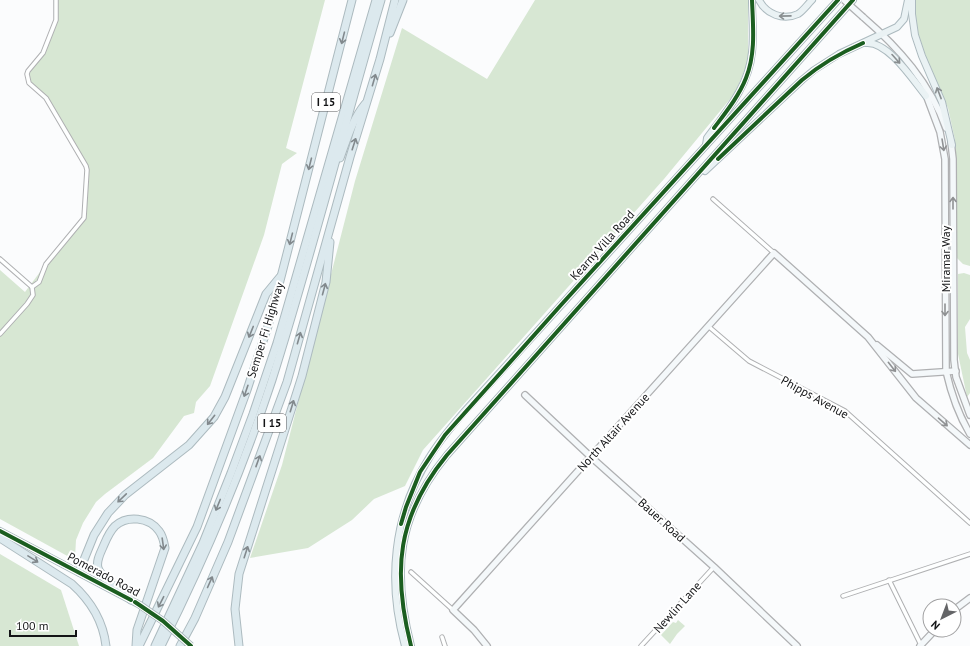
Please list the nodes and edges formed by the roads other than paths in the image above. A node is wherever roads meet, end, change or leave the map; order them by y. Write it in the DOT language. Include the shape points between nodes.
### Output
graph roads {
  1 [pos="56,0"];
  2 [pos="352,0"];
  3 [pos="376,0"];
  4 [pos="381,0"];
  5 [pos="395,0"];
  6 [pos="403,0"];
  7 [pos="752,0"];
  8 [pos="759,0"];
  9 [pos="812,0"];
  10 [pos="838,0"];
  11 [pos="844,0"];
  12 [pos="853,0"];
  13 [pos="908,0"];
  14 [pos="912,0"];
  15 [pos="882,34"];
  16 [pos="863,43"];
  17 [pos="380,59"];
  18 [pos="923,83"];
  19 [pos="926,96"];
  20 [pos="368,101"];
  21 [pos="706,145"];
  22 [pos="952,145"];
  23 [pos="697,176"];
  24 [pos="330,180"];
  25 [pos="713,199"];
  26 [pos="332,221"];
  27 [pos="774,253"];
  28 [pos="0,259"];
  29 [pos="282,273"];
  30 [pos="32,287"];
  31 [pos="708,326"];
  32 [pos="0,334"];
  33 [pos="868,337"];
  34 [pos="946,371"];
  35 [pos="956,371"];
  36 [pos="526,395"];
  37 [pos="970,415"];
  38 [pos="970,434"];
  39 [pos="970,445"];
  40 [pos="591,457"];
  41 [pos="970,523"];
  42 [pos="0,531"];
  43 [pos="0,538"];
  44 [pos="970,554"];
  45 [pos="714,567"];
  46 [pos="79,572"];
  47 [pos="411,572"];
  48 [pos="889,580"];
  49 [pos="843,596"];
  50 [pos="131,600"];
  51 [pos="453,610"];
  52 [pos="194,618"];
  53 [pos="442,637"];
  54 [pos="928,638"];
  55 [pos="106,646"];
  56 [pos="136,646"];
  57 [pos="139,646"];
  58 [pos="155,646"];
  59 [pos="161,646"];
  60 [pos="180,646"];
  61 [pos="184,646"];
  62 [pos="191,646"];
  63 [pos="239,646"];
  64 [pos="405,646"];
  65 [pos="411,646"];
  66 [pos="445,646"];
  67 [pos="487,646"];
  68 [pos="641,646"];
  69 [pos="797,646"];
  70 [pos="920,646"];
  1 -- 30 [label="street" via="56,20 43,53 27,74 29,83 46,98 86,166 84,218 46,264 39,282"];
  2 -- 29 [label="highway, Semper Fi Highway / I 15, one-way"];
  3 -- 58 [label="highway, one-way" via="277,343 253,414 203,543"];
  4 -- 24 [label="highway"];
  5 -- 17 [label="highway, I 15"];
  6 -- 17 [label="highway"];
  7 -- 21 [label="main road" via="753,41 747,76 707,138"];
  9 -- 8 [label="main road, one-way" via="798,14 787,17 768,11"];
  10 -- 21 [label="main road, Kearny Villa Road"];
  11 -- 15 [label="street, Miramar Way, bridge"];
  12 -- 23 [label="main road, Kearny Villa Road"];
  13 -- 15 [label="main road" via="901,24"];
  22 -- 14 [label="main road, one-way" via="942,102 915,35"];
  15 -- 16 [label="main road"];
  15 -- 18 [label="street, Miramar Way"];
  16 -- 19 [label="main road, one-way" via="876,43 885,48"];
  16 -- 23 [label="main road" via="830,59 806,76"];
  20 -- 17 [label="highway, I 15, one-way"];
  18 -- 19 [label="street, Miramar Way"];
  18 -- 22 [label="street, Miramar Way" via="935,101"];
  19 -- 34 [label="street, Miramar Way, one-way" via="940,132 945,159"];
  20 -- 24 [label="highway" via="358,113"];
  26 -- 20 [label="highway, I 15, one-way"];
  21 -- 64 [label="main road, Kearny Villa Road" via="464,412 428,458 406,507 396,551 396,603"];
  35 -- 22 [label="street, Miramar Way, one-way"];
  23 -- 65 [label="main road, Kearny Villa Road" via="430,476 411,516 401,556 403,610"];
  24 -- 59 [label="highway" via="272,379 252,438 211,541"];
  25 -- 27 [label="street"];
  52 -- 26 [label="highway, I 15, one-way" via="228,542 278,408"];
  63 -- 26 [label="highway, one-way" via="235,609 239,574 302,376 326,282"];
  27 -- 31 [label="street, North Altair Avenue"];
  27 -- 33 [label="street"];
  28 -- 30 [label="street"];
  29 -- 46 [label="highway, one-way" via="266,294 225,397 214,417 189,445 125,495 108,513 94,535"];
  29 -- 57 [label="highway, Semper Fi Highway / I 15, one-way" via="249,383 197,527"];
  30 -- 32 [label="street" via="33,295 27,304"];
  31 -- 40 [label="street, North Altair Avenue"];
  31 -- 41 [label="street, Phipps Avenue" via="749,361 846,411"];
  33 -- 34 [label="street" via="912,374"];
  33 -- 39 [label="street, one-way" via="916,398"];
  34 -- 35 [label="street"];
  34 -- 38 [label="street, Miramar Way" via="950,390"];
  35 -- 37 [label="street, Miramar Way"];
  36 -- 40 [label="street, Bauer Road"];
  40 -- 45 [label="street, Bauer Road"];
  40 -- 51 [label="street, North Altair Avenue"];
  42 -- 46 [label="main road, Pomerado Road"];
  43 -- 55 [label="highway, one-way" via="82,593 94,608"];
  44 -- 48 [label="street"];
  45 -- 68 [label="street, Newlin Lane"];
  45 -- 69 [label="street, Bauer Road"];
  46 -- 50 [label="main road, Pomerado Road"];
  47 -- 51 [label="street"];
  48 -- 49 [label="street"];
  48 -- 70 [label="street"];
  50 -- 56 [label="highway, one-way" via="106,578 97,562 108,535 116,525 126,520 138,519 147,521 158,529 165,548 137,630"];
  50 -- 62 [label="main road, Pomerado Road, bridge" via="163,621"];
  51 -- 67 [label="street"];
  52 -- 60 [label="highway, I 15"];
  52 -- 61 [label="highway"];
  53 -- 66 [label="street"];
  54 -- 70 [label="street"];
}
